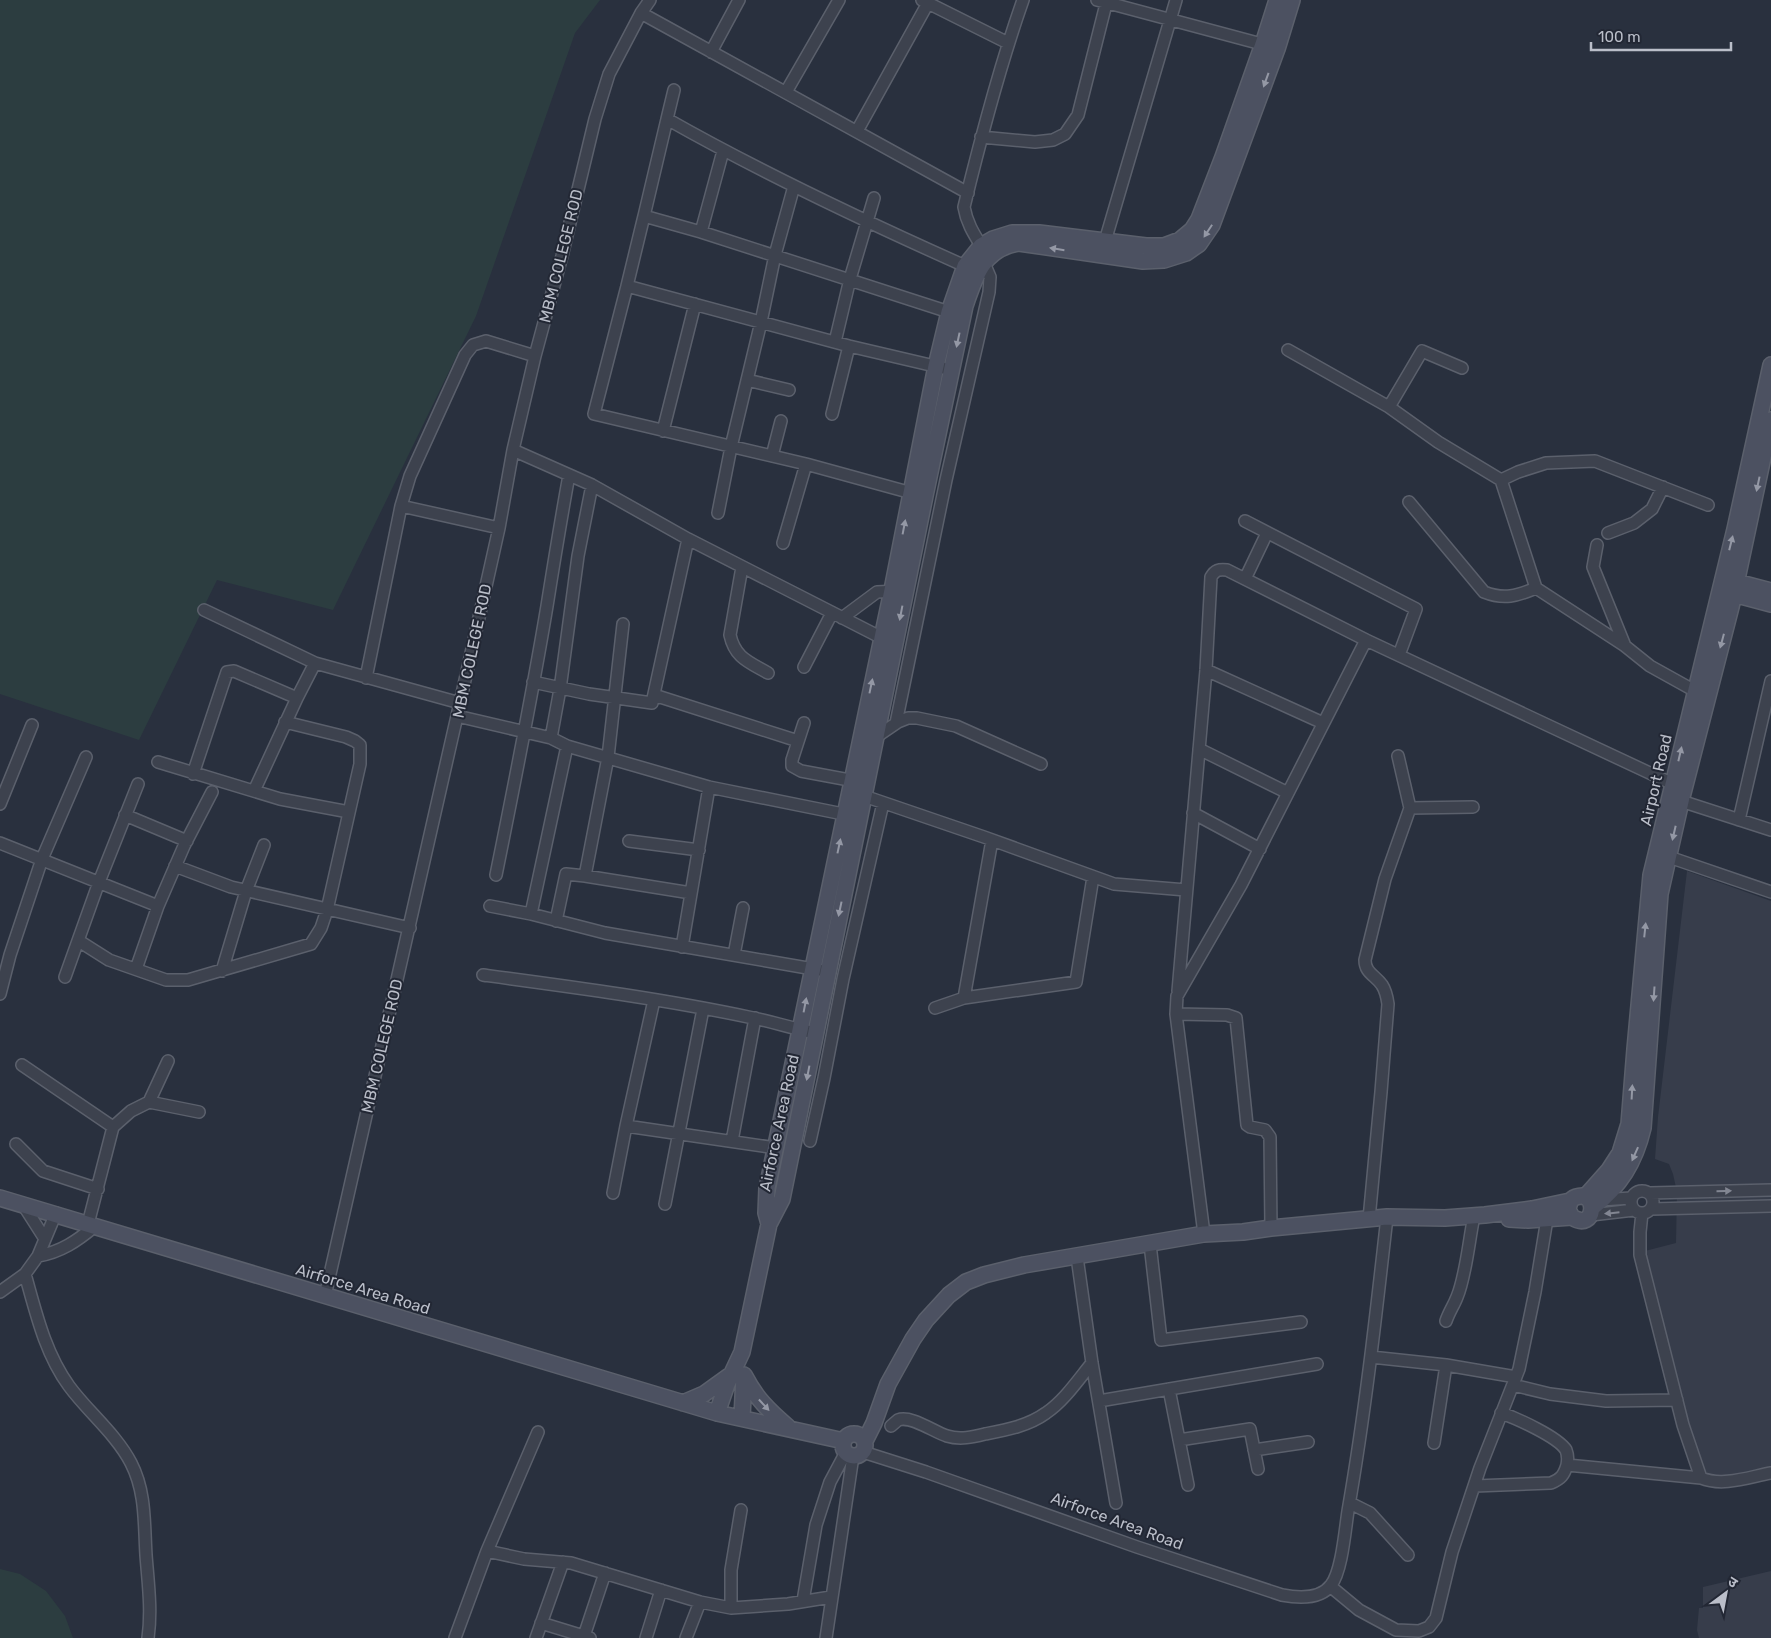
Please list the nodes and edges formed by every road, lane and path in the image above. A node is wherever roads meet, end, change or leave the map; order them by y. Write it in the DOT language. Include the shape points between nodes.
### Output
graph roads {
  1 [pos="650,0"];
  2 [pos="739,0"];
  3 [pos="839,0"];
  4 [pos="1023,0"];
  5 [pos="1176,0"];
  6 [pos="1277,0"];
  7 [pos="1292,0"];
  8 [pos="925,1"];
  9 [pos="1103,1"];
  10 [pos="641,13"];
  11 [pos="1170,19"];
  12 [pos="1008,43"];
  13 [pos="1270,46"];
  14 [pos="711,52"];
  15 [pos="674,90"];
  16 [pos="786,92"];
  17 [pos="667,119"];
  18 [pos="857,131"];
  19 [pos="981,137"];
  20 [pos="723,151"];
  21 [pos="794,186"];
  22 [pos="968,193"];
  23 [pos="874,198"];
  24 [pos="644,216"];
  25 [pos="866,222"];
  26 [pos="701,232"];
  27 [pos="1103,249"];
  28 [pos="985,255"];
  29 [pos="775,256"];
  30 [pos="965,266"];
  31 [pos="850,279"];
  32 [pos="627,286"];
  33 [pos="695,304"];
  34 [pos="949,312"];
  35 [pos="761,322"];
  36 [pos="835,342"];
  37 [pos="849,346"];
  38 [pos="1288,350"];
  39 [pos="535,356"];
  40 [pos="1771,365"];
  41 [pos="936,366"];
  42 [pos="1462,368"];
  43 [pos="952,370"];
  44 [pos="747,380"];
  45 [pos="789,390"];
  46 [pos="1389,407"];
  47 [pos="944,408"];
  48 [pos="962,413"];
  49 [pos="832,414"];
  50 [pos="1771,420"];
  51 [pos="780,421"];
  52 [pos="663,431"];
  53 [pos="731,447"];
  54 [pos="513,450"];
  55 [pos="772,456"];
  56 [pos="806,464"];
  57 [pos="569,475"];
  58 [pos="1502,480"];
  59 [pos="592,485"];
  60 [pos="1663,487"];
  61 [pos="918,495"];
  62 [pos="1409,502"];
  63 [pos="1708,505"];
  64 [pos="401,506"];
  65 [pos="718,513"];
  66 [pos="1245,521"];
  67 [pos="498,528"];
  68 [pos="1267,533"];
  69 [pos="1608,533"];
  70 [pos="688,539"];
  71 [pos="783,544"];
  72 [pos="1597,545"];
  73 [pos="742,567"];
  74 [pos="1245,579"];
  75 [pos="1728,586"];
  76 [pos="1536,588"];
  77 [pos="898,591"];
  78 [pos="1771,591"];
  79 [pos="1771,604"];
  80 [pos="204,610"];
  81 [pos="837,615"];
  82 [pos="624,624"];
  83 [pos="882,638"];
  84 [pos="1366,640"];
  85 [pos="1625,646"];
  86 [pos="1399,655"];
  87 [pos="315,663"];
  88 [pos="804,666"];
  89 [pos="1206,670"];
  90 [pos="768,673"];
  91 [pos="366,678"];
  92 [pos="1771,681"];
  93 [pos="533,682"];
  94 [pos="560,689"];
  95 [pos="1695,690"];
  96 [pos="654,695"];
  97 [pos="297,698"];
  98 [pos="614,698"];
  99 [pos="460,703"];
  100 [pos="457,716"];
  101 [pos="286,722"];
  102 [pos="804,723"];
  103 [pos="896,723"];
  104 [pos="1323,723"];
  105 [pos="32,725"];
  106 [pos="525,731"];
  107 [pos="876,737"];
  108 [pos="551,738"];
  109 [pos="798,741"];
  110 [pos="567,746"];
  111 [pos="1199,749"];
  112 [pos="1398,756"];
  113 [pos="86,757"];
  114 [pos="608,758"];
  115 [pos="158,762"];
  116 [pos="1041,764"];
  117 [pos="193,774"];
  118 [pos="138,784"];
  119 [pos="1673,784"];
  120 [pos="709,787"];
  121 [pos="861,787"];
  122 [pos="254,791"];
  123 [pos="212,792"];
  124 [pos="1288,793"];
  125 [pos="1681,801"];
  126 [pos="883,803"];
  127 [pos="0,804"];
  128 [pos="1473,807"];
  129 [pos="1410,808"];
  130 [pos="349,812"];
  131 [pos="1193,813"];
  132 [pos="125,815"];
  133 [pos="852,816"];
  134 [pos="1738,820"];
  135 [pos="1771,830"];
  136 [pos="992,840"];
  137 [pos="186,841"];
  138 [pos="629,841"];
  139 [pos="0,842"];
  140 [pos="264,845"];
  141 [pos="1260,848"];
  142 [pos="699,850"];
  143 [pos="1669,857"];
  144 [pos="42,859"];
  145 [pos="175,866"];
  146 [pos="496,875"];
  147 [pos="585,876"];
  148 [pos="1093,877"];
  149 [pos="99,882"];
  150 [pos="1186,890"];
  151 [pos="246,891"];
  152 [pos="1771,892"];
  153 [pos="691,893"];
  154 [pos="158,906"];
  155 [pos="490,906"];
  156 [pos="744,908"];
  157 [pos="327,910"];
  158 [pos="531,914"];
  159 [pos="556,921"];
  160 [pos="410,928"];
  161 [pos="79,941"];
  162 [pos="682,947"];
  163 [pos="734,955"];
  164 [pos="136,968"];
  165 [pos="828,968"];
  166 [pos="812,969"];
  167 [pos="222,970"];
  168 [pos="483,975"];
  169 [pos="65,977"];
  170 [pos="842,979"];
  171 [pos="0,994"];
  172 [pos="1178,996"];
  173 [pos="964,998"];
  174 [pos="654,1000"];
  175 [pos="935,1008"];
  176 [pos="703,1009"];
  177 [pos="1176,1014"];
  178 [pos="755,1018"];
  179 [pos="800,1030"];
  180 [pos="816,1033"];
  181 [pos="168,1061"];
  182 [pos="22,1065"];
  183 [pos="149,1102"];
  184 [pos="199,1112"];
  185 [pos="626,1126"];
  186 [pos="112,1127"];
  187 [pos="679,1134"];
  188 [pos="732,1141"];
  189 [pos="810,1141"];
  190 [pos="16,1144"];
  191 [pos="776,1148"];
  192 [pos="98,1189"];
  193 [pos="1771,1190"];
  194 [pos="613,1193"];
  195 [pos="1650,1193"];
  196 [pos="0,1198"];
  197 [pos="1631,1198"];
  198 [pos="1570,1201"];
  199 [pos="22,1203"];
  200 [pos="665,1204"];
  201 [pos="1592,1205"];
  202 [pos="1771,1206"];
  203 [pos="1642,1211"];
  204 [pos="56,1213"];
  205 [pos="1479,1216"];
  206 [pos="1387,1217"];
  207 [pos="1572,1217"];
  208 [pos="1369,1219"];
  209 [pos="1547,1219"];
  210 [pos="769,1224"];
  211 [pos="92,1225"];
  212 [pos="1271,1228"];
  213 [pos="1204,1234"];
  214 [pos="46,1239"];
  215 [pos="1150,1244"];
  216 [pos="38,1256"];
  217 [pos="1077,1257"];
  218 [pos="25,1274"];
  219 [pos="0,1292"];
  220 [pos="325,1296"];
  221 [pos="1301,1322"];
  222 [pos="1446,1322"];
  223 [pos="1371,1357"];
  224 [pos="1092,1363"];
  225 [pos="1317,1364"];
  226 [pos="1446,1365"];
  227 [pos="738,1375"];
  228 [pos="1514,1381"];
  229 [pos="1169,1389"];
  230 [pos="1677,1400"];
  231 [pos="1099,1401"];
  232 [pos="684,1403"];
  233 [pos="717,1413"];
  234 [pos="1501,1413"];
  235 [pos="742,1418"];
  236 [pos="891,1426"];
  237 [pos="790,1429"];
  238 [pos="538,1432"];
  239 [pos="1179,1440"];
  240 [pos="1308,1442"];
  241 [pos="1434,1442"];
  242 [pos="854,1446"];
  243 [pos="1254,1450"];
  244 [pos="1567,1465"];
  245 [pos="1258,1469"];
  246 [pos="1771,1473"];
  247 [pos="1701,1478"];
  248 [pos="1188,1484"];
  249 [pos="1474,1486"];
  250 [pos="1116,1503"];
  251 [pos="1350,1504"];
  252 [pos="741,1510"];
  253 [pos="487,1551"];
  254 [pos="1408,1555"];
  255 [pos="563,1562"];
  256 [pos="605,1573"];
  257 [pos="1330,1586"];
  258 [pos="661,1590"];
  259 [pos="831,1597"];
  260 [pos="803,1601"];
  261 [pos="700,1602"];
  262 [pos="731,1608"];
  263 [pos="541,1623"];
  264 [pos="587,1637"];
  265 [pos="148,1638"];
  266 [pos="455,1638"];
  267 [pos="536,1638"];
  268 [pos="646,1638"];
  269 [pos="686,1638"];
  270 [pos="826,1638"];
  1 -- 10 [label="street, MBM COLEGE ROD"];
  2 -- 14 [label="street"];
  3 -- 16 [label="street"];
  4 -- 12 [label="street"];
  5 -- 11 [label="street"];
  6 -- 13 [label="street"];
  7 -- 13 [label="street"];
  8 -- 12 [label="street"];
  8 -- 18 [label="street"];
  9 -- 11 [label="street"];
  9 -- 19 [label="street" via="1078,115 1065,134 1054,140 1035,142"];
  10 -- 14 [label="street"];
  10 -- 39 [label="street, MBM COLEGE ROD" via="609,74 595,118"];
  11 -- 13 [label="street"];
  11 -- 27 [label="street"];
  12 -- 19 [label="street"];
  13 -- 27 [label="street" via="1212,226 1199,244 1186,253 1164,260 1143,261"];
  14 -- 16 [label="street"];
  15 -- 17 [label="street"];
  16 -- 18 [label="street"];
  17 -- 20 [label="street"];
  17 -- 24 [label="street"];
  18 -- 22 [label="street"];
  19 -- 22 [label="street"];
  20 -- 21 [label="street"];
  20 -- 26 [label="street"];
  21 -- 25 [label="street"];
  21 -- 29 [label="street"];
  22 -- 28 [label="street" via="964,207 966,219"];
  23 -- 25 [label="street"];
  24 -- 26 [label="street"];
  24 -- 32 [label="street"];
  25 -- 30 [label="street"];
  25 -- 31 [label="street"];
  26 -- 29 [label="street"];
  27 -- 28 [label="street" via="1019,243"];
  28 -- 30 [label="street"];
  28 -- 43 [label="street, one-way" via="966,306"];
  28 -- 48 [label="street" via="990,277 989,292"];
  29 -- 31 [label="street"];
  29 -- 35 [label="street"];
  30 -- 34 [label="street"];
  31 -- 34 [label="street"];
  31 -- 36 [label="street"];
  32 -- 33 [label="street"];
  32 -- 52 [label="street" via="594,414"];
  33 -- 35 [label="street"];
  33 -- 52 [label="street"];
  34 -- 41 [label="street"];
  35 -- 36 [label="street"];
  35 -- 44 [label="street"];
  36 -- 37 [label="street"];
  37 -- 41 [label="street"];
  37 -- 49 [label="street"];
  38 -- 46 [label="street"];
  39 -- 54 [label="street, MBM COLEGE ROD"];
  39 -- 64 [label="street" via="486,341 473,345 442,403 410,476"];
  75 -- 40 [label="street, Airport Road, one-way"];
  41 -- 43 [label="street"];
  41 -- 61 [label="street"];
  42 -- 46 [label="street" via="1422,351"];
  43 -- 47 [label="street"];
  44 -- 45 [label="street"];
  44 -- 53 [label="street"];
  46 -- 58 [label="street" via="1438,442"];
  47 -- 48 [label="street"];
  47 -- 61 [label="street"];
  48 -- 103 [label="street"];
  50 -- 75 [label="street, Airport Road, one-way"];
  51 -- 55 [label="street"];
  52 -- 53 [label="street"];
  53 -- 55 [label="street"];
  53 -- 65 [label="street"];
  54 -- 57 [label="street"];
  54 -- 67 [label="street, MBM COLEGE ROD"];
  55 -- 56 [label="street"];
  56 -- 61 [label="street"];
  56 -- 71 [label="street"];
  57 -- 59 [label="street"];
  57 -- 93 [label="street"];
  58 -- 60 [label="street" via="1546,463 1595,461"];
  58 -- 76 [label="street"];
  59 -- 70 [label="street"];
  59 -- 94 [label="street" via="578,556"];
  60 -- 63 [label="street"];
  60 -- 69 [label="street" via="1652,509 1634,523"];
  61 -- 77 [label="street"];
  62 -- 76 [label="street" via="1484,592 1496,597 1516,596"];
  64 -- 67 [label="street"];
  64 -- 91 [label="street"];
  66 -- 68 [label="street"];
  67 -- 99 [label="street, MBM COLEGE ROD"];
  68 -- 74 [label="street"];
  68 -- 86 [label="street" via="1416,609"];
  70 -- 73 [label="street"];
  70 -- 96 [label="street"];
  72 -- 85 [label="street" via="1593,567"];
  73 -- 81 [label="street"];
  73 -- 90 [label="street" via="730,635 732,644 741,658"];
  74 -- 84 [label="street"];
  74 -- 89 [label="street" via="1220,569 1211,577"];
  75 -- 78 [label="street"];
  75 -- 79 [label="street"];
  75 -- 95 [label="street, Airport Road"];
  75 -- 125 [label="street, Airport Road, one-way"];
  76 -- 85 [label="street"];
  77 -- 81 [label="street" via="877,592"];
  77 -- 83 [label="street"];
  77 -- 107 [label="street, one-way"];
  80 -- 87 [label="street"];
  81 -- 83 [label="street"];
  81 -- 88 [label="street"];
  82 -- 98 [label="street"];
  121 -- 83 [label="street, one-way"];
  84 -- 86 [label="street"];
  84 -- 104 [label="street"];
  85 -- 95 [label="street" via="1650,666"];
  86 -- 119 [label="street"];
  87 -- 91 [label="street"];
  87 -- 97 [label="street"];
  89 -- 104 [label="street"];
  89 -- 111 [label="street"];
  91 -- 99 [label="street"];
  92 -- 134 [label="street"];
  93 -- 94 [label="street"];
  93 -- 106 [label="street"];
  94 -- 98 [label="street"];
  94 -- 108 [label="street"];
  119 -- 95 [label="street, Airport Road, one-way"];
  96 -- 98 [label="street" via="652,703"];
  96 -- 109 [label="street"];
  97 -- 101 [label="street"];
  97 -- 117 [label="street" via="234,671 227,672"];
  98 -- 114 [label="street"];
  99 -- 100 [label="street, MBM COLEGE ROD"];
  100 -- 106 [label="street"];
  100 -- 160 [label="street, MBM COLEGE ROD"];
  101 -- 122 [label="street"];
  101 -- 130 [label="street" via="346,737 360,746 360,764"];
  102 -- 109 [label="street"];
  103 -- 107 [label="street"];
  103 -- 116 [label="street" via="917,718 956,726"];
  104 -- 124 [label="street"];
  105 -- 127 [label="street"];
  106 -- 108 [label="street"];
  106 -- 146 [label="street"];
  107 -- 121 [label="street"];
  108 -- 110 [label="street"];
  109 -- 121 [label="street" via="792,760 795,769"];
  110 -- 114 [label="street"];
  110 -- 158 [label="street"];
  111 -- 124 [label="street"];
  111 -- 131 [label="street"];
  112 -- 129 [label="street"];
  113 -- 144 [label="street"];
  114 -- 120 [label="street"];
  114 -- 147 [label="street"];
  115 -- 117 [label="street"];
  117 -- 122 [label="street"];
  118 -- 132 [label="street"];
  201 -- 119 [label="street, Airport Road, one-way" via="1620,1154 1629,1124 1651,875"];
  120 -- 133 [label="street"];
  120 -- 142 [label="street"];
  121 -- 126 [label="street"];
  121 -- 133 [label="street"];
  122 -- 130 [label="street"];
  123 -- 137 [label="street"];
  124 -- 141 [label="street"];
  125 -- 134 [label="street"];
  125 -- 143 [label="street, Airport Road, one-way"];
  126 -- 136 [label="street"];
  126 -- 170 [label="street"];
  128 -- 129 [label="street"];
  129 -- 208 [label="street" via="1385,879 1365,960 1368,972 1387,994 1388,1004"];
  130 -- 157 [label="street"];
  131 -- 141 [label="street"];
  131 -- 150 [label="street"];
  132 -- 137 [label="street"];
  132 -- 149 [label="street"];
  133 -- 165 [label="street, Airforce Area Road, one-way"];
  166 -- 133 [label="street, one-way"];
  134 -- 135 [label="street"];
  136 -- 148 [label="street"];
  136 -- 173 [label="street"];
  137 -- 145 [label="street"];
  138 -- 142 [label="street"];
  139 -- 144 [label="street"];
  140 -- 151 [label="street"];
  141 -- 172 [label="street"];
  142 -- 153 [label="street"];
  143 -- 152 [label="street"];
  143 -- 201 [label="street, Airport Road, one-way" via="1660,894 1643,1128 1628,1170"];
  144 -- 149 [label="street"];
  144 -- 171 [label="street"];
  145 -- 151 [label="street"];
  145 -- 154 [label="street"];
  147 -- 153 [label="street"];
  147 -- 159 [label="street" via="566,874"];
  148 -- 150 [label="street" via="1114,884"];
  148 -- 173 [label="street" via="1076,982"];
  149 -- 154 [label="street"];
  149 -- 161 [label="street"];
  150 -- 172 [label="street"];
  151 -- 157 [label="street"];
  151 -- 167 [label="street"];
  153 -- 162 [label="street"];
  154 -- 164 [label="street"];
  155 -- 158 [label="street"];
  156 -- 163 [label="street"];
  157 -- 160 [label="street"];
  157 -- 167 [label="street" via="322,928 311,944"];
  158 -- 159 [label="street"];
  159 -- 162 [label="street"];
  160 -- 220 [label="street, MBM COLEGE ROD"];
  161 -- 164 [label="street" via="109,960"];
  161 -- 169 [label="street"];
  162 -- 163 [label="street"];
  163 -- 166 [label="street"];
  164 -- 167 [label="street" via="177,981"];
  165 -- 166 [label="street"];
  165 -- 170 [label="street"];
  165 -- 180 [label="street, Airforce Area Road"];
  179 -- 166 [label="street, one-way"];
  168 -- 174 [label="street"];
  170 -- 189 [label="street"];
  172 -- 177 [label="street"];
  173 -- 175 [label="street"];
  174 -- 176 [label="street"];
  174 -- 185 [label="street"];
  176 -- 178 [label="street"];
  176 -- 187 [label="street"];
  177 -- 212 [label="street" via="1236,1018 1247,1125 1265,1130 1270,1137"];
  177 -- 213 [label="street"];
  178 -- 179 [label="street"];
  178 -- 188 [label="street"];
  179 -- 180 [label="street"];
  179 -- 191 [label="street"];
  180 -- 210 [label="street, Airforce Area Road, one-way" via="782,1199"];
  181 -- 183 [label="street"];
  182 -- 186 [label="street"];
  183 -- 184 [label="street"];
  183 -- 186 [label="street" via="131,1111"];
  185 -- 187 [label="street"];
  185 -- 194 [label="street"];
  186 -- 192 [label="street"];
  187 -- 188 [label="street"];
  187 -- 200 [label="street"];
  188 -- 191 [label="street"];
  190 -- 192 [label="street" via="43,1171"];
  191 -- 210 [label="street" via="767,1188"];
  192 -- 211 [label="street"];
  195 -- 193 [label="street, one-way"];
  195 -- 197 [label="street" via="1641,1190"];
  195 -- 203 [label="street" via="1653,1201"];
  196 -- 199 [label="street, Airforce Area Road"];
  197 -- 201 [label="street"];
  197 -- 203 [label="street" via="1631,1206"];
  198 -- 201 [label="street" via="1577,1196"];
  198 -- 205 [label="street"];
  198 -- 207 [label="street" via="1568,1210"];
  199 -- 204 [label="street, Airforce Area Road"];
  199 -- 214 [label="street"];
  203 -- 201 [label="street, one-way"];
  201 -- 207 [label="street" via="1584,1220"];
  202 -- 203 [label="street"];
  203 -- 230 [label="street" via="1640,1255"];
  204 -- 211 [label="street, Airforce Area Road"];
  204 -- 214 [label="street"];
  205 -- 206 [label="street"];
  205 -- 209 [label="street"];
  205 -- 222 [label="street" via="1457,1298"];
  206 -- 208 [label="street"];
  206 -- 223 [label="street"];
  207 -- 209 [label="street"];
  208 -- 212 [label="street"];
  209 -- 228 [label="street" via="1535,1292"];
  210 -- 227 [label="street, Airforce Area Road"];
  211 -- 216 [label="street" via="76,1242"];
  211 -- 220 [label="street, Airforce Area Road"];
  212 -- 213 [label="street"];
  213 -- 215 [label="street"];
  214 -- 216 [label="street"];
  215 -- 217 [label="street"];
  215 -- 221 [label="street" via="1161,1340"];
  216 -- 218 [label="street"];
  217 -- 224 [label="street"];
  217 -- 242 [label="street" via="984,1275 966,1282 939,1304 913,1339 882,1396 874,1422"];
  218 -- 219 [label="street"];
  218 -- 265 [label="street" via="40,1331 54,1363 69,1387 130,1462 139,1482 144,1505 150,1610"];
  220 -- 232 [label="street, Airforce Area Road"];
  223 -- 226 [label="street"];
  223 -- 251 [label="street"];
  224 -- 231 [label="street"];
  224 -- 236 [label="street" via="1060,1402 1031,1422 1008,1430 958,1438 907,1419 898,1420"];
  225 -- 229 [label="street"];
  226 -- 228 [label="street"];
  226 -- 241 [label="street"];
  227 -- 232 [label="street"];
  227 -- 233 [label="street, Airforce Area Road"];
  227 -- 235 [label="street, Airforce Area Road"];
  227 -- 237 [label="street, one-way" via="763,1405"];
  228 -- 230 [label="street" via="1550,1394 1606,1401"];
  228 -- 234 [label="street"];
  229 -- 231 [label="street"];
  229 -- 239 [label="street"];
  230 -- 247 [label="street"];
  231 -- 250 [label="street"];
  232 -- 233 [label="street, Airforce Area Road"];
  233 -- 235 [label="street, Airforce Area Road"];
  234 -- 244 [label="street" via="1530,1425 1562,1446 1568,1455"];
  234 -- 249 [label="street"];
  235 -- 237 [label="street, Airforce Area Road"];
  237 -- 242 [label="street, Airforce Area Road"];
  238 -- 253 [label="street"];
  239 -- 243 [label="street" via="1250,1429"];
  239 -- 248 [label="street"];
  240 -- 243 [label="street"];
  242 -- 257 [label="street, Airforce Area Road" via="1282,1595 1309,1597"];
  242 -- 259 [label="street"];
  242 -- 260 [label="street" via="830,1482 816,1525"];
  243 -- 245 [label="street"];
  244 -- 247 [label="street"];
  244 -- 249 [label="street" via="1559,1480 1551,1483"];
  246 -- 247 [label="street" via="1730,1482"];
  249 -- 257 [label="street" via="1452,1552 1436,1618 1429,1627 1419,1631 1396,1630 1359,1610"];
  251 -- 254 [label="street" via="1370,1514"];
  251 -- 257 [label="street" via="1341,1557"];
  252 -- 262 [label="street" via="731,1570"];
  253 -- 255 [label="street" via="524,1559"];
  253 -- 266 [label="street"];
  255 -- 256 [label="street"];
  255 -- 263 [label="street"];
  256 -- 258 [label="street"];
  256 -- 264 [label="street"];
  258 -- 261 [label="street"];
  258 -- 268 [label="street"];
  259 -- 260 [label="street"];
  259 -- 270 [label="street"];
  260 -- 262 [label="street"];
  261 -- 262 [label="street"];
  261 -- 269 [label="street"];
  263 -- 264 [label="street"];
  263 -- 267 [label="street"];
}
